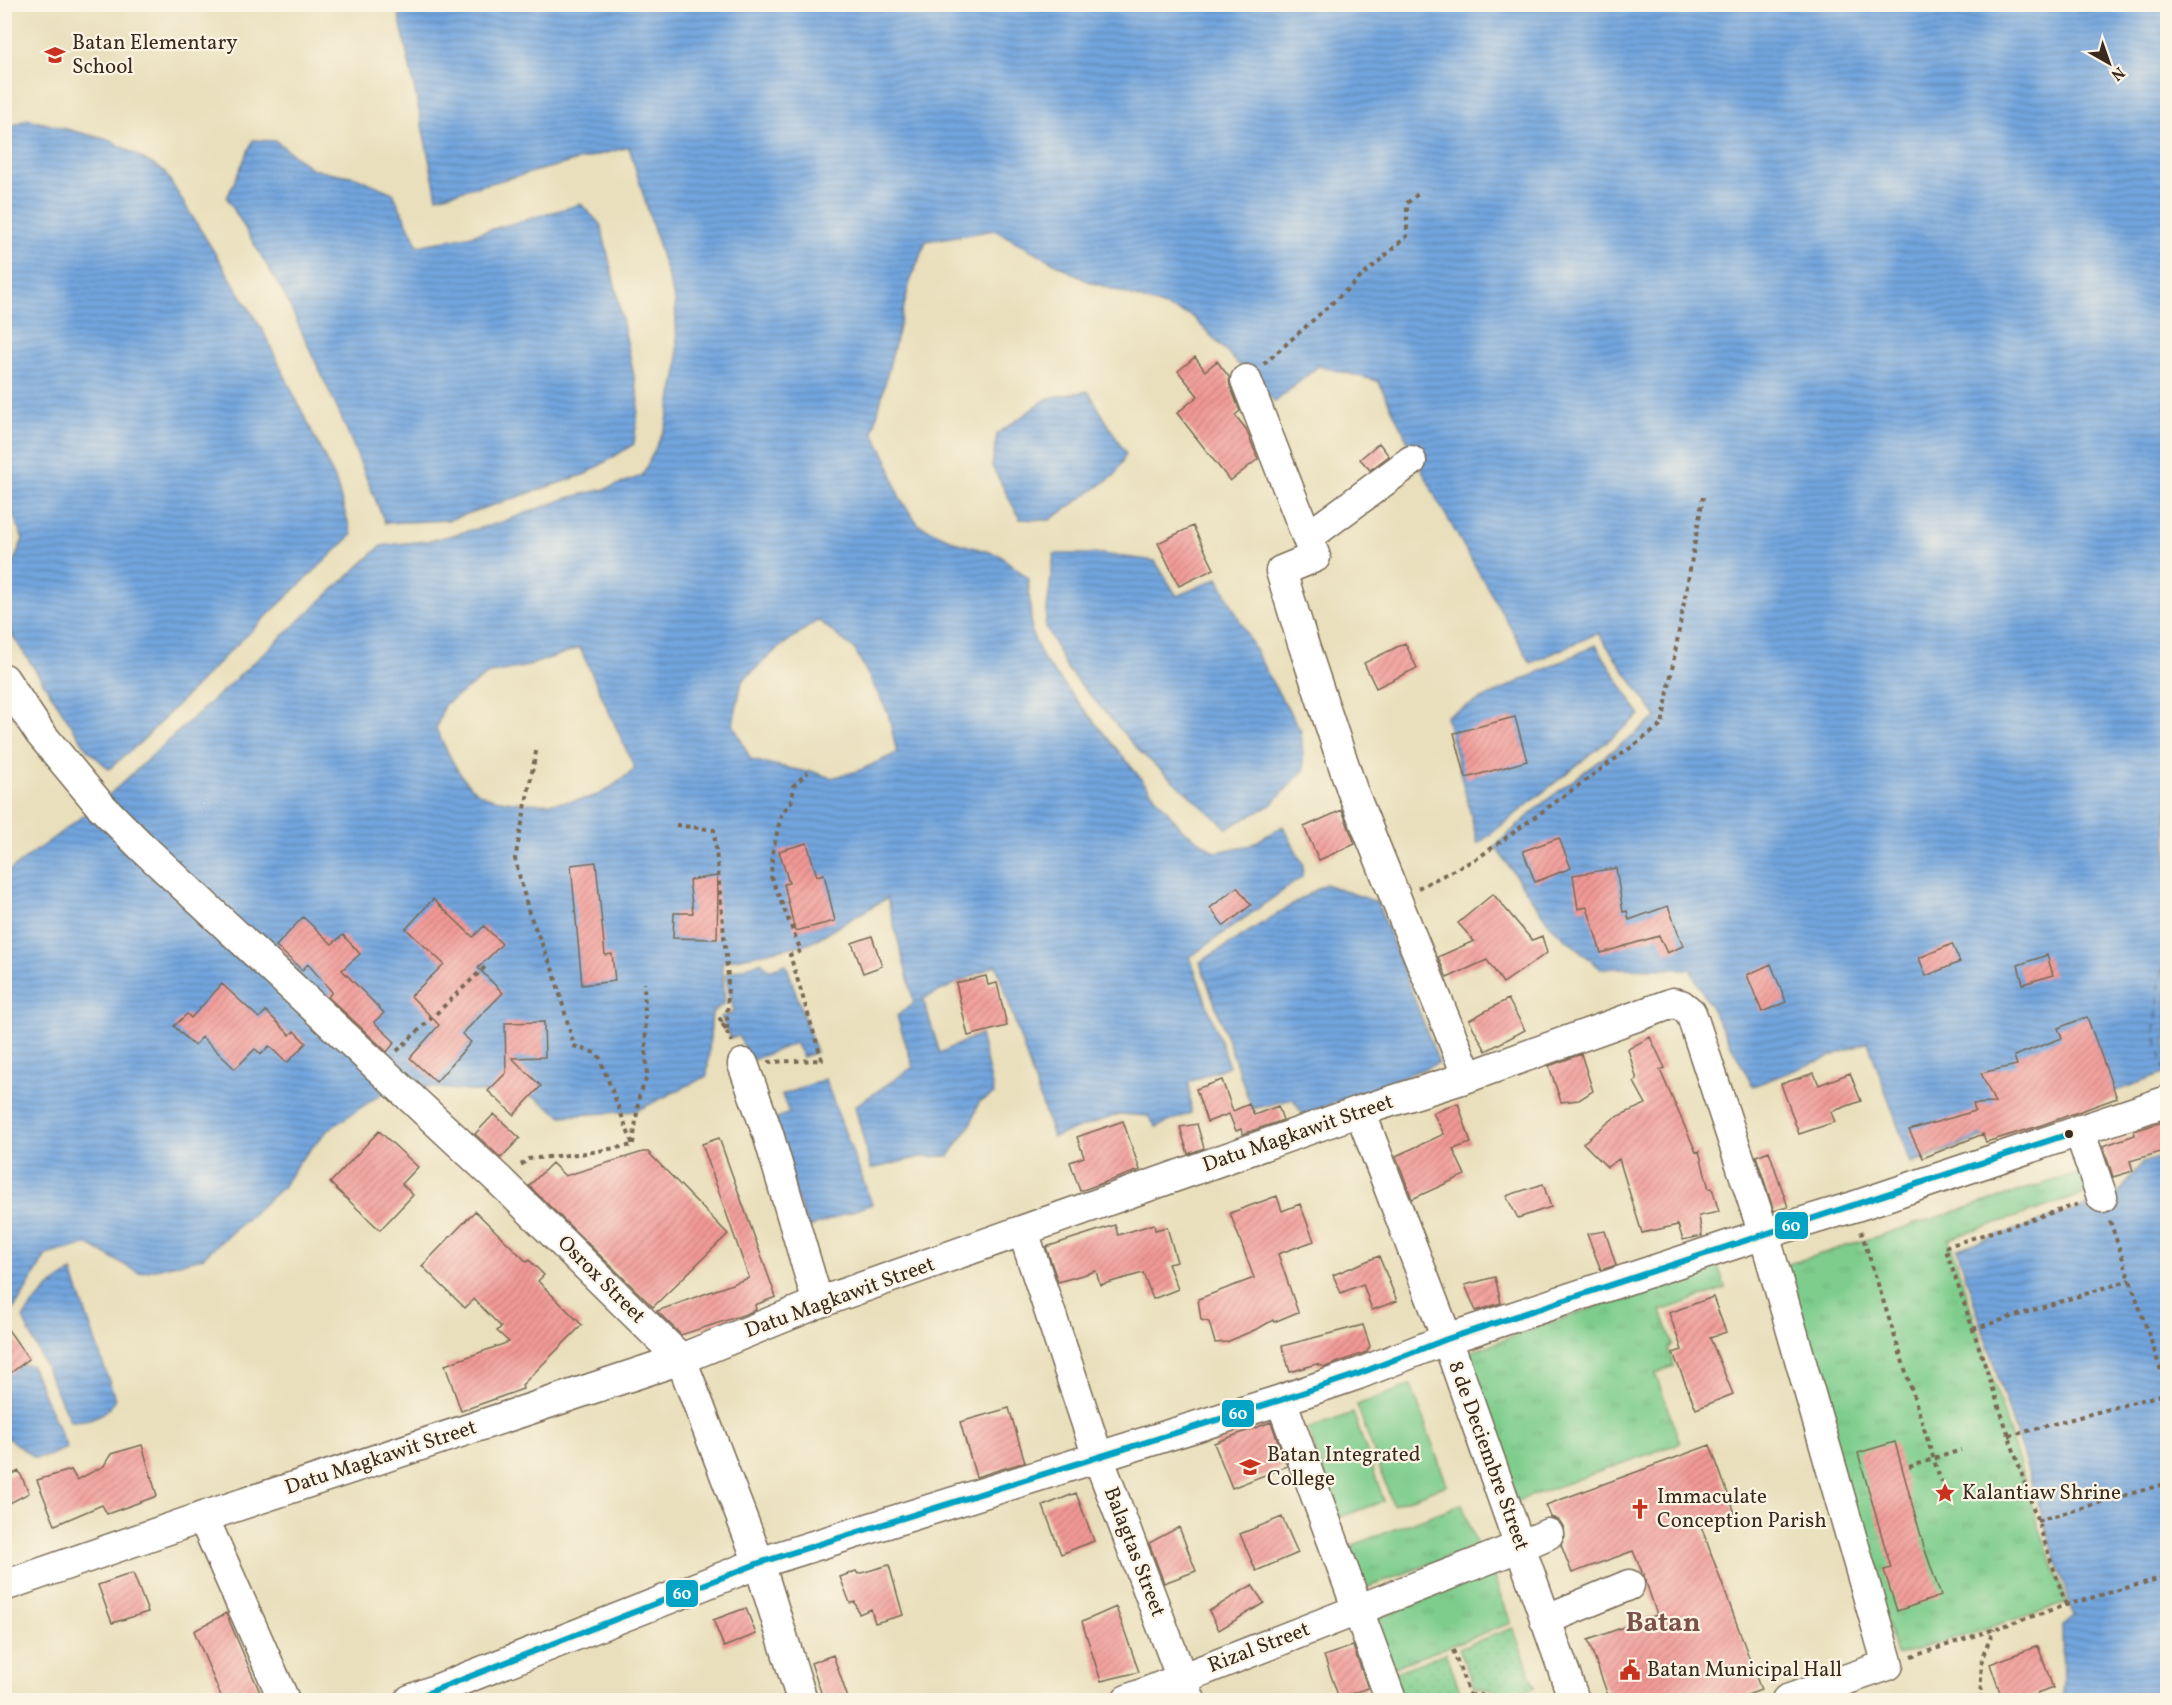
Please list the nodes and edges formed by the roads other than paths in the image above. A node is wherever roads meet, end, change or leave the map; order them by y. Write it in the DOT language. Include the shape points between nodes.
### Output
graph roads {
  1 [pos="1246,380"];
  2 [pos="1412,461"];
  3 [pos="1308,537"];
  4 [pos="4,679"];
  5 [pos="743,1064"];
  6 [pos="1468,1077"];
  7 [pos="2168,1101"];
  8 [pos="1360,1111"];
  9 [pos="2074,1132"];
  10 [pos="2102,1197"];
  11 [pos="1023,1232"];
  12 [pos="1764,1234"];
  13 [pos="818,1303"];
  14 [pos="1447,1339"];
  15 [pos="681,1359"];
  16 [pos="1281,1400"];
  17 [pos="1098,1457"];
  18 [pos="203,1517"];
  19 [pos="1548,1534"];
  20 [pos="1521,1546"];
  21 [pos="759,1563"];
  22 [pos="1629,1585"];
  23 [pos="4,1586"];
  24 [pos="1358,1610"];
  25 [pos="1545,1620"];
  26 [pos="1186,1690"];
  27 [pos="284,1701"];
  28 [pos="410,1701"];
  29 [pos="802,1701"];
  30 [pos="1127,1701"];
  31 [pos="1391,1701"];
  32 [pos="1574,1701"];
  33 [pos="1787,1701"];
  1 -- 3 [label="street"];
  2 -- 3 [label="street"];
  3 -- 6 [label="street" via="1315,557 1281,570 1352,790"];
  4 -- 15 [label="street, Osrox Street" via="39,733 99,804 499,1180"];
  5 -- 13 [label="street"];
  6 -- 8 [label="street, Datu Magkawit Street"];
  6 -- 12 [label="street, Datu Magkawit Street" via="1673,1003 1681,1005 1690,1013"];
  7 -- 9 [label="street"];
  8 -- 11 [label="street, Datu Magkawit Street"];
  8 -- 14 [label="street, 8 de Deciembre Street"];
  9 -- 10 [label="street"];
  9 -- 12 [label="street"];
  11 -- 13 [label="street, Datu Magkawit Street"];
  11 -- 17 [label="street, Balagtas Street"];
  12 -- 14 [label="street"];
  12 -- 33 [label="street" via="1888,1665"];
  13 -- 15 [label="street, Datu Magkawit Street"];
  14 -- 16 [label="street"];
  14 -- 20 [label="street, 8 de Deciembre Street"];
  15 -- 18 [label="street, Datu Magkawit Street"];
  15 -- 21 [label="street, Osrox Street"];
  16 -- 17 [label="street"];
  16 -- 24 [label="street"];
  17 -- 21 [label="street"];
  17 -- 26 [label="street, Balagtas Street"];
  18 -- 23 [label="street, Datu Magkawit Street"];
  18 -- 27 [label="street"];
  19 -- 20 [label="street, Rizal Street"];
  20 -- 24 [label="street, Rizal Street"];
  20 -- 25 [label="street, 8 de Deciembre Street"];
  21 -- 28 [label="street"];
  21 -- 29 [label="street, Osrox Street"];
  22 -- 25 [label="street"];
  24 -- 26 [label="street, Rizal Street"];
  24 -- 31 [label="street"];
  25 -- 32 [label="street, 8 de Deciembre Street"];
  26 -- 30 [label="street, Rizal Street"];
}
